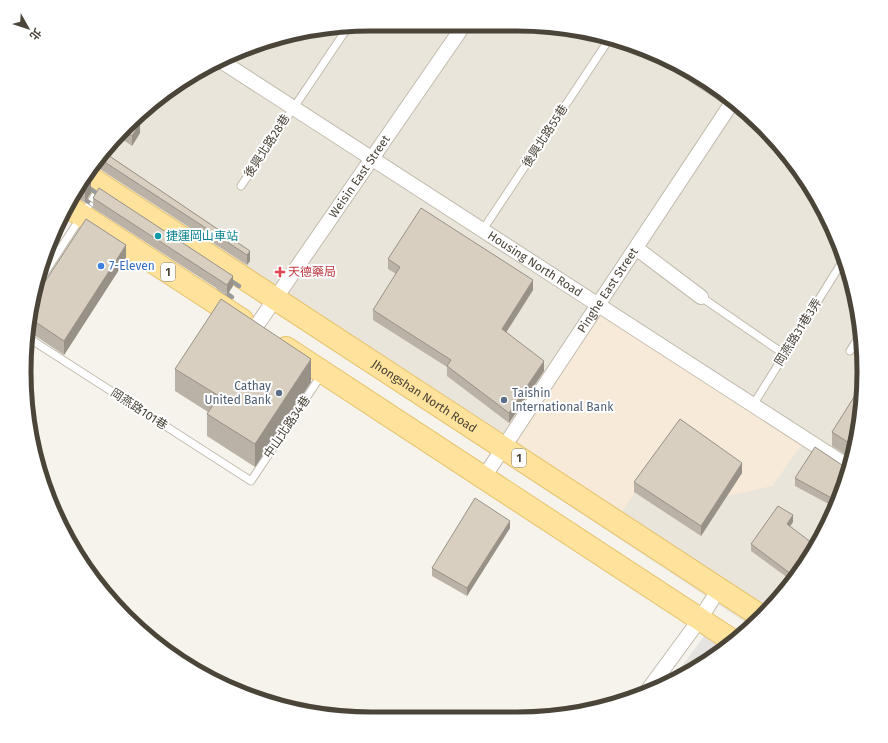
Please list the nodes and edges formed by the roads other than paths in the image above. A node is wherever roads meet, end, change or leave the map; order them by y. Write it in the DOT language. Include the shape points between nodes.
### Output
graph roads {
  1 [pos="460,31"];
  2 [pos="344,32"];
  3 [pos="606,43"];
  4 [pos="226,64"];
  5 [pos="293,106"];
  6 [pos="730,106"];
  7 [pos="372,158"];
  8 [pos="94,180"];
  9 [pos="241,186"];
  10 [pos="75,211"];
  11 [pos="482,231"];
  12 [pos="636,248"];
  13 [pos="50,260"];
  14 [pos="840,265"];
  15 [pos="701,298"];
  16 [pos="276,299"];
  17 [pos="598,305"];
  18 [pos="255,328"];
  19 [pos="33,341"];
  20 [pos="855,342"];
  21 [pos="850,351"];
  22 [pos="784,354"];
  23 [pos="323,372"];
  24 [pos="752,405"];
  25 [pos="503,448"];
  26 [pos="844,464"];
  27 [pos="484,477"];
  28 [pos="251,481"];
  29 [pos="719,589"];
  30 [pos="756,613"];
  31 [pos="700,619"];
  32 [pos="729,638"];
  33 [pos="653,683"];
  1 -- 7 [label="street, Weisin East Street"];
  2 -- 5 [label="lane, 後興北路28巷"];
  3 -- 11 [label="lane, 後興北路55巷"];
  4 -- 5 [label="street, Housing North Road"];
  5 -- 7 [label="street, Housing North Road"];
  5 -- 9 [label="lane, 後興北路28巷"];
  6 -- 12 [label="street, Pinghe East Street"];
  7 -- 11 [label="street, Housing North Road"];
  7 -- 16 [label="street, Weisin East Street"];
  8 -- 10 [label="lane"];
  8 -- 16 [label="main road, Jhongshan North Road / 1"];
  10 -- 13 [label="lane"];
  10 -- 18 [label="main road, 1"];
  11 -- 17 [label="street, Housing North Road"];
  12 -- 15 [label="street"];
  12 -- 17 [label="street, Pinghe East Street"];
  14 -- 22 [label="lane, 岡燕路31巷3弄"];
  15 -- 22 [label="lane"];
  16 -- 18 [label="street, Weisin East Street"];
  16 -- 25 [label="main road, Jhongshan North Road / 1"];
  17 -- 24 [label="street, Housing North Road"];
  17 -- 25 [label="street, Pinghe East Street"];
  18 -- 23 [label="main road, 1"];
  19 -- 28 [label="lane, 岡燕路101巷"];
  20 -- 21 [label="lane"];
  22 -- 24 [label="lane, 岡燕路31巷3弄"];
  23 -- 27 [label="main road, 1"];
  23 -- 28 [label="lane, 中山北路34巷"];
  24 -- 26 [label="street, Housing North Road"];
  25 -- 27 [label="street, Pinghe East Street"];
  25 -- 29 [label="main road, Jhongshan North Road / 1"];
  27 -- 31 [label="main road, 1"];
  29 -- 30 [label="main road, Jhongshan North Road / 1"];
  29 -- 31 [label="street"];
  31 -- 32 [label="main road, 1"];
  31 -- 33 [label="street"];
}
